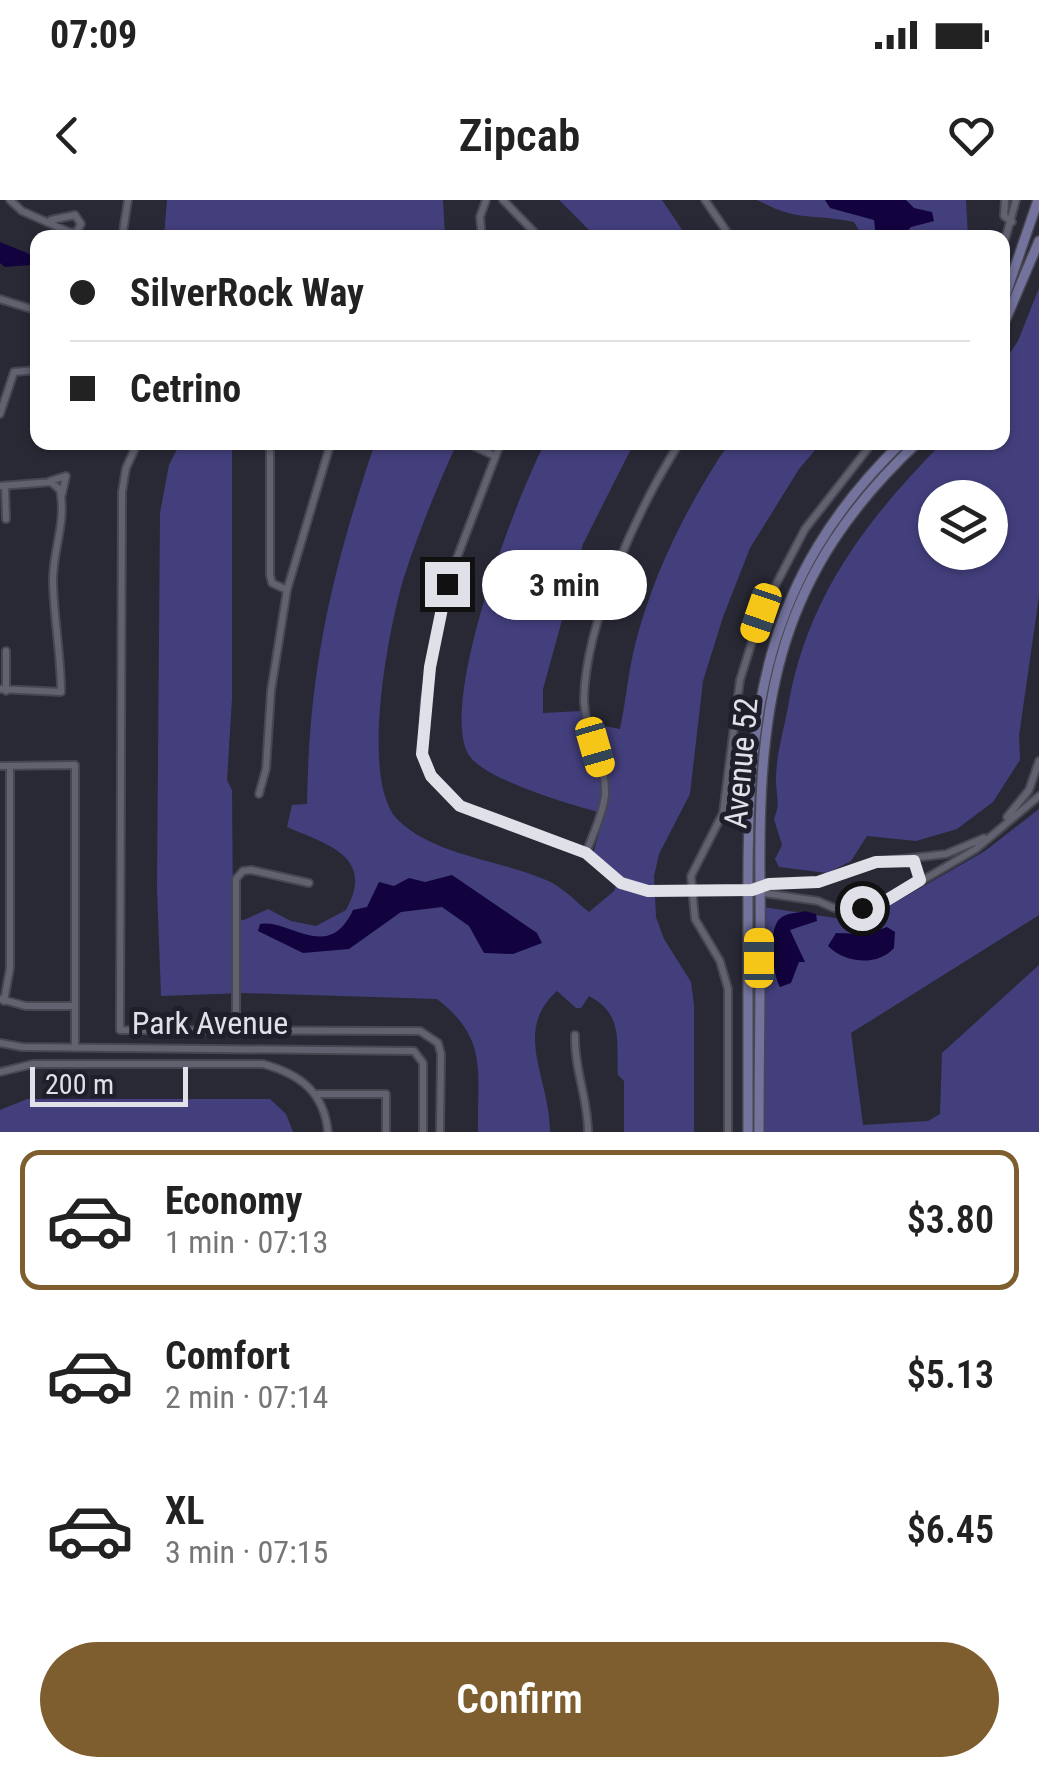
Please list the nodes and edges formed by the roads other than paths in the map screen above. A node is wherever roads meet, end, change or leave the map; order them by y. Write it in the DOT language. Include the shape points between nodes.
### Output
graph roads {
  1 [pos="10,200"];
  2 [pos="128,200"];
  3 [pos="486,200"];
  4 [pos="503,200"];
  5 [pos="706,200"];
  6 [pos="1005,200"];
  7 [pos="1016,200"];
  8 [pos="1038,200"];
  9 [pos="51,220"];
  10 [pos="1012,222"];
  11 [pos="123,230"];
  12 [pos="481,230"];
  13 [pos="532,230"];
  14 [pos="725,230"];
  15 [pos="1009,230"];
  16 [pos="1039,241"];
  17 [pos="1010,282"];
  18 [pos="0,298"];
  19 [pos="30,309"];
  20 [pos="1010,309"];
  21 [pos="30,371"];
  22 [pos="0,414"];
  23 [pos="135,450"];
  24 [pos="270,450"];
  25 [pos="330,450"];
  26 [pos="482,450"];
  27 [pos="497,450"];
  28 [pos="676,450"];
  29 [pos="867,450"];
  30 [pos="895,450"];
  31 [pos="910,450"];
  32 [pos="494,456"];
  33 [pos="50,482"];
  34 [pos="3,486"];
  35 [pos="61,493"];
  36 [pos="6,519"];
  37 [pos="288,590"];
  38 [pos="6,651"];
  39 [pos="3,690"];
  40 [pos="1039,760"];
  41 [pos="0,766"];
  42 [pos="10,766"];
  43 [pos="259,794"];
  44 [pos="1039,796"];
  45 [pos="992,832"];
  46 [pos="984,838"];
  47 [pos="586,853"];
  48 [pos="914,861"];
  49 [pos="920,880"];
  50 [pos="818,882"];
  51 [pos="310,883"];
  52 [pos="794,883"];
  53 [pos="690,890"];
  54 [pos="754,890"];
  55 [pos="794,899"];
  56 [pos="818,901"];
  57 [pos="2,1000"];
  58 [pos="74,1006"];
  59 [pos="236,1031"];
  60 [pos="575,1035"];
  61 [pos="0,1043"];
  62 [pos="75,1048"];
  63 [pos="0,1072"];
  64 [pos="318,1094"];
  65 [pos="328,1132"];
  66 [pos="386,1132"];
  67 [pos="423,1132"];
  68 [pos="440,1132"];
  69 [pos="588,1132"];
  70 [pos="728,1132"];
  71 [pos="748,1132"];
  72 [pos="759,1132"];
  1 -- 9 [label="street" via="25,213"];
  2 -- 11 [label="street"];
  3 -- 12 [label="street"];
  4 -- 13 [label="street"];
  5 -- 14 [label="street"];
  6 -- 10 [label="street" via="1004,216"];
  7 -- 10 [label="street"];
  8 -- 17 [label="main road"];
  10 -- 15 [label="street"];
  16 -- 20 [label="main road"];
  18 -- 19 [label="street"];
  21 -- 22 [label="street" via="14,372"];
  23 -- 59 [label="street" via="122,492 120,1030"];
  24 -- 37 [label="street" via="270,575"];
  25 -- 37 [label="street"];
  26 -- 32 [label="street"];
  27 -- 32 [label="street"];
  28 -- 47 [label="street" via="630,537 587,678 586,712 605,796"];
  29 -- 53 [label="street" via="804,529 761,613 740,680 723,814 693,865"];
  30 -- 54 [label="main road, Avenue 52" via="818,546 771,650 751,743"];
  31 -- 54 [label="main road, Avenue 52" via="840,532 783,647 761,751"];
  32 -- 47 [label="street" via="447,584 422,754 431,776 460,806"];
  33 -- 34 [label="street"];
  33 -- 35 [label="street"];
  33 -- 35 [label="street" via="66,476"];
  34 -- 36 [label="street"];
  35 -- 39 [label="street" via="53,582 60,692"];
  37 -- 43 [label="street"];
  38 -- 39 [label="street"];
  40 -- 45 [label="street" via="1030,790"];
  41 -- 42 [label="street"];
  42 -- 57 [label="street" via="10,968"];
  42 -- 58 [label="street" via="75,766"];
  44 -- 45 [label="street"];
  45 -- 46 [label="street"];
  46 -- 48 [label="street"];
  46 -- 49 [label="street"];
  47 -- 53 [label="street" via="632,888"];
  48 -- 49 [label="street"];
  48 -- 50 [label="street" via="876,862"];
  49 -- 56 [label="street" via="862,908"];
  50 -- 52 [label="street"];
  50 -- 56 [label="street"];
  51 -- 59 [label="street" via="251,870 236,879"];
  52 -- 54 [label="street"];
  52 -- 55 [label="street"];
  53 -- 54 [label="street"];
  53 -- 70 [label="street" via="694,920 728,989"];
  54 -- 55 [label="street"];
  54 -- 71 [label="main road, Avenue 52"];
  54 -- 72 [label="main road, Avenue 52"];
  55 -- 56 [label="street"];
  57 -- 58 [label="street"];
  58 -- 62 [label="street"];
  59 -- 68 [label="street" via="408,1030 430,1036 441,1054"];
  60 -- 69 [label="street"];
  61 -- 62 [label="street, Park Avenue"];
  62 -- 67 [label="street, Park Avenue" via="418,1054 424,1063"];
  63 -- 64 [label="street" via="33,1064 263,1064 288,1071"];
  64 -- 65 [label="street"];
  64 -- 66 [label="street" via="386,1094"];
}
